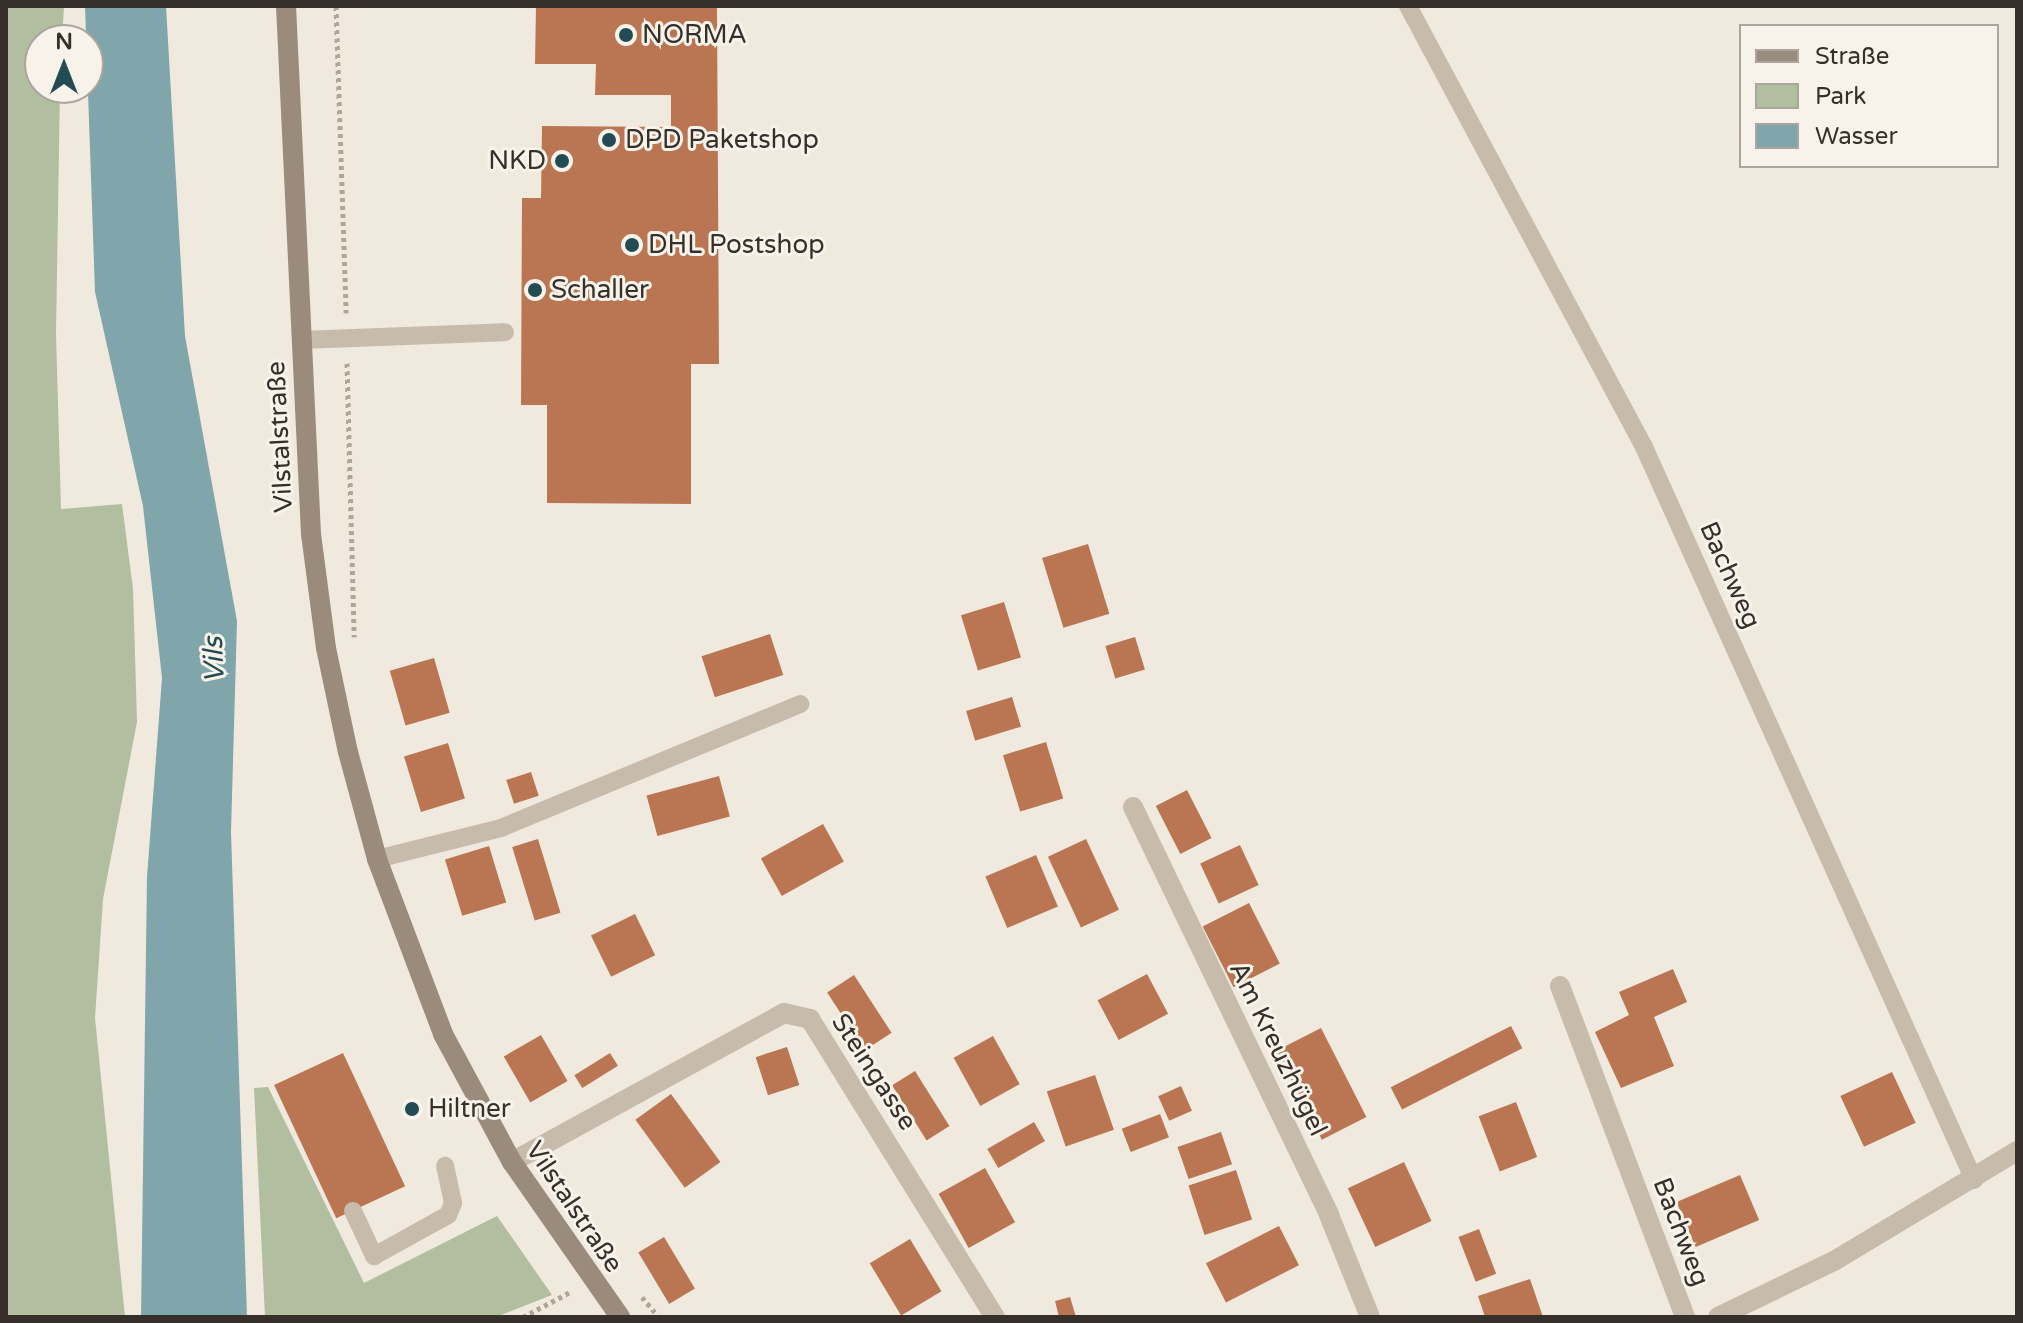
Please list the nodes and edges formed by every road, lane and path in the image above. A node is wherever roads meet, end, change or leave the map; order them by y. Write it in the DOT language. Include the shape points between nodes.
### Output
graph roads {
  1 [pos="286,6"];
  2 [pos="336,6"];
  3 [pos="1408,6"];
  4 [pos="505,332"];
  5 [pos="347,336"];
  6 [pos="301,340"];
  7 [pos="800,704"];
  8 [pos="1133,807"];
  9 [pos="377,859"];
  10 [pos="1560,986"];
  11 [pos="2017,1151"];
  12 [pos="512,1162"];
  13 [pos="445,1166"];
  14 [pos="1974,1180"];
  15 [pos="353,1211"];
  16 [pos="590,1279"];
  17 [pos="523,1317"];
  18 [pos="620,1317"];
  19 [pos="995,1317"];
  20 [pos="1370,1317"];
  21 [pos="1685,1317"];
  22 [pos="1718,1317"];
  1 -- 6 [label="main road, Vilstalstraße"];
  2 -- 5 [label="path"];
  3 -- 14 [label="lane, Bachweg" via="1644,447"];
  4 -- 5 [label="lane"];
  5 -- 6 [label="lane"];
  6 -- 9 [label="main road, Vilstalstraße" via="311,534 326,648"];
  7 -- 9 [label="lane" via="501,828"];
  8 -- 20 [label="street, Am Kreuzhügel" via="1329,1215"];
  9 -- 12 [label="main road, Vilstalstraße" via="443,1034"];
  10 -- 21 [label="street, Bachweg"];
  11 -- 14 [label="street, Bachweg"];
  12 -- 16 [label="main road, Vilstalstraße"];
  12 -- 19 [label="street, Steingasse" via="784,1013 810,1019"];
  13 -- 15 [label="lane" via="453,1203 448,1215 374,1256"];
  14 -- 22 [label="street, Bachweg" via="1834,1261"];
  16 -- 17 [label="path"];
  16 -- 18 [label="main road, Vilstalstraße"];
}
